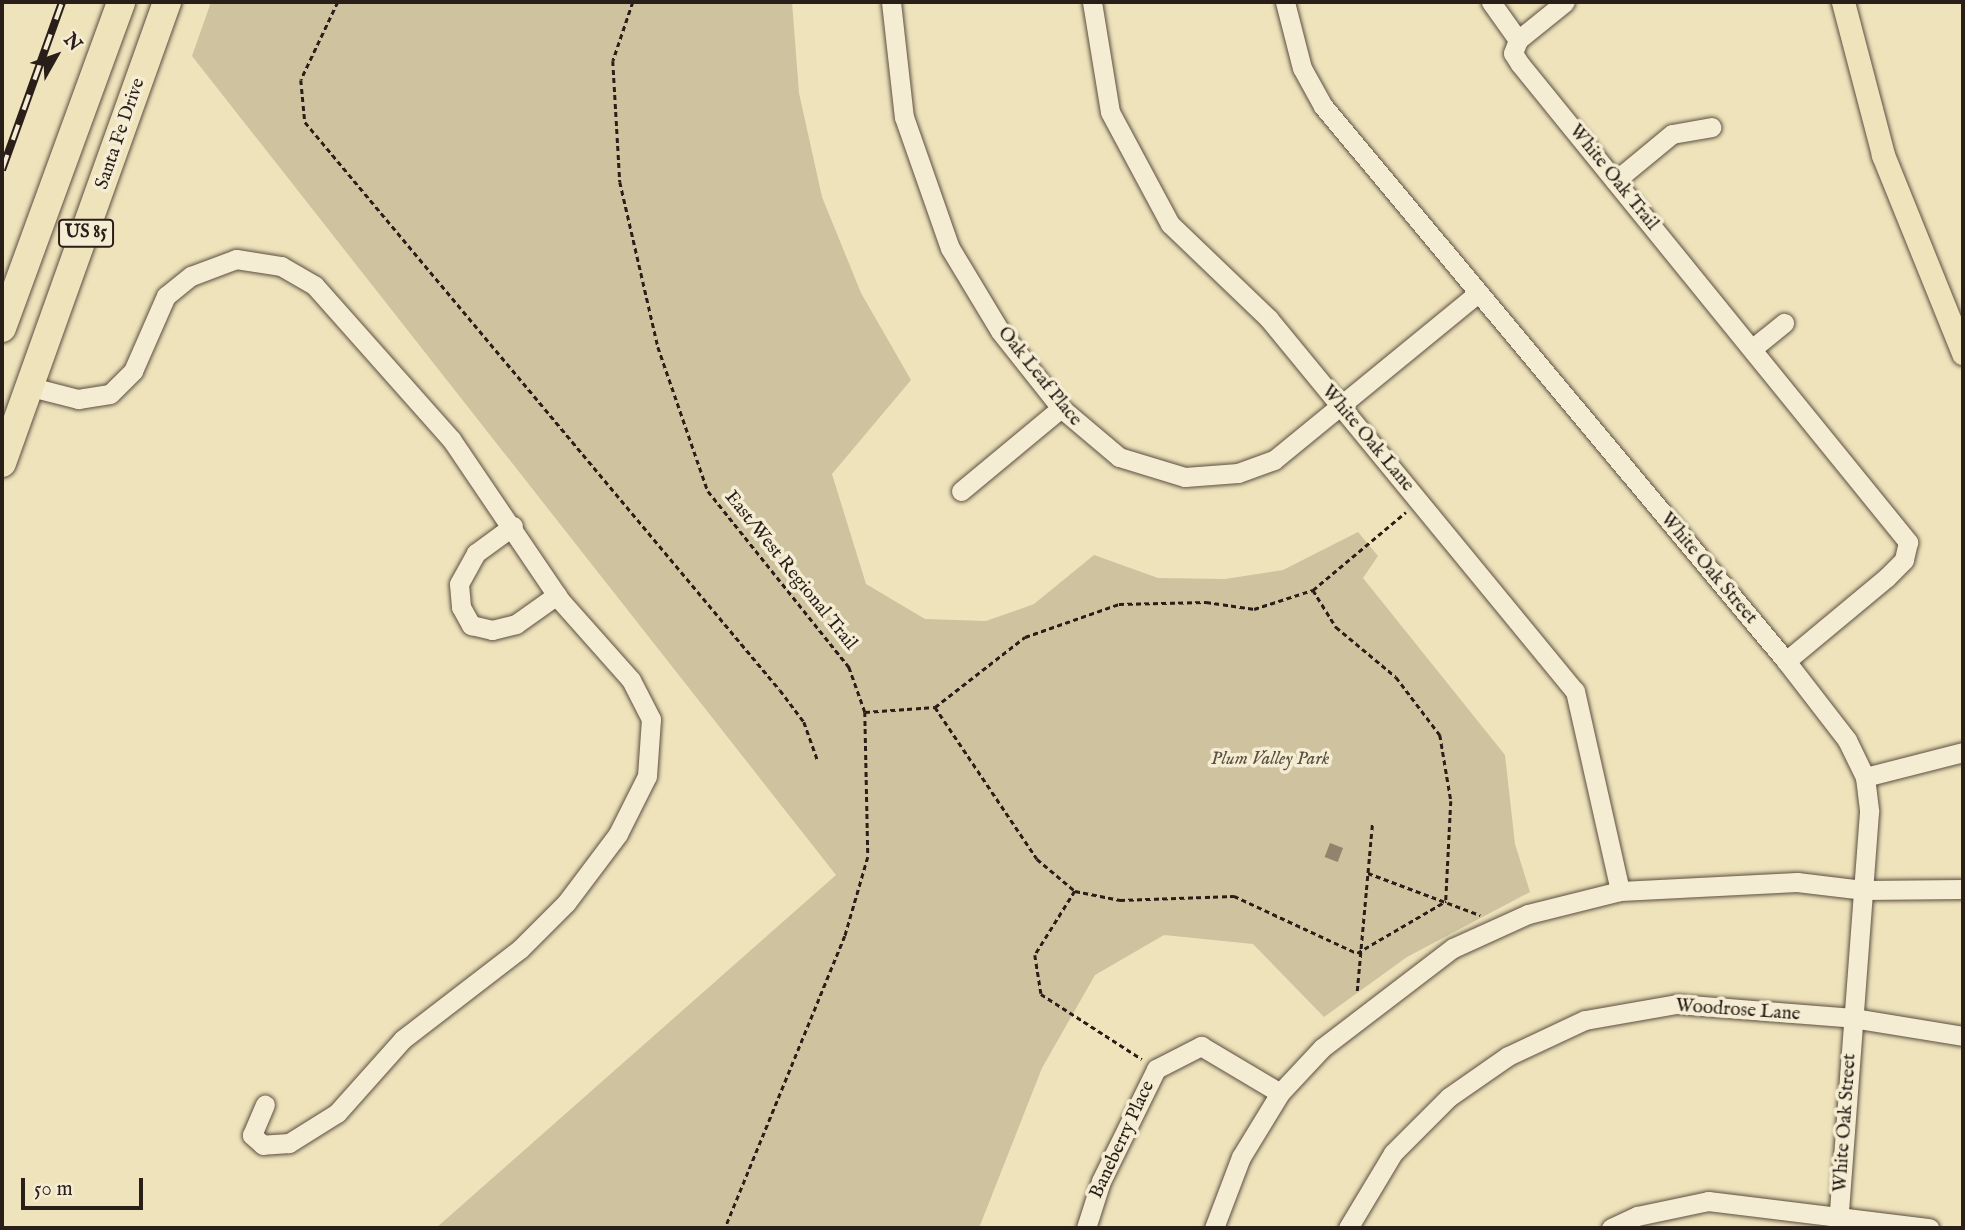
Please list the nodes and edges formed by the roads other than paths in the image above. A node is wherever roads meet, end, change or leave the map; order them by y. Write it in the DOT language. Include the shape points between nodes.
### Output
graph roads {
  1 [pos="121,2"];
  2 [pos="167,2"];
  3 [pos="891,2"];
  4 [pos="1092,2"];
  5 [pos="1285,2"];
  6 [pos="1492,2"];
  7 [pos="1565,2"];
  8 [pos="1843,2"];
  9 [pos="1518,40"];
  10 [pos="1712,127"];
  11 [pos="1615,181"];
  12 [pos="1478,293"];
  13 [pos="1784,323"];
  14 [pos="2,328"];
  15 [pos="1753,348"];
  16 [pos="1963,353"];
  17 [pos="31,387"];
  18 [pos="1061,408"];
  19 [pos="1340,408"];
  20 [pos="2,463"];
  21 [pos="961,491"];
  22 [pos="513,526"];
  23 [pos="557,594"];
  24 [pos="1786,661"];
  25 [pos="1963,752"];
  26 [pos="1866,777"];
  27 [pos="1963,889"];
  28 [pos="1863,890"];
  29 [pos="1620,891"];
  30 [pos="1853,1018"];
  31 [pos="1963,1036"];
  32 [pos="1280,1093"];
  33 [pos="265,1105"];
  34 [pos="1839,1221"];
  35 [pos="1086,1228"];
  36 [pos="1214,1228"];
  37 [pos="1348,1228"];
  38 [pos="1611,1228"];
  39 [pos="1929,1228"];
  1 -- 14 [label="highway, US 85"];
  2 -- 17 [label="highway, Santa Fe Drive / US 85"];
  3 -- 18 [label="street, Oak Leaf Place" via="896,78 930,203 974,290"];
  4 -- 19 [label="street, White Oak Lane" via="1110,112 1151,197 1190,249 1269,319"];
  5 -- 12 [label="street, White Oak Street" via="1311,89"];
  6 -- 9 [label="street, White Oak Trail"];
  7 -- 9 [label="street"];
  8 -- 16 [label="main road" via="1883,155"];
  9 -- 11 [label="street, White Oak Trail" via="1513,52 1520,64"];
  10 -- 11 [label="street" via="1672,134"];
  11 -- 15 [label="street, White Oak Trail"];
  12 -- 19 [label="street, Oak Leaf Place"];
  12 -- 24 [label="street, White Oak Street"];
  13 -- 15 [label="street"];
  15 -- 24 [label="street, White Oak Trail" via="1908,542 1904,561"];
  17 -- 20 [label="highway, Santa Fe Drive / US 85"];
  17 -- 22 [label="street" via="78,399 110,394 133,371 166,296 191,276 236,259 281,266 315,286 362,338 451,439"];
  18 -- 19 [label="street, Oak Leaf Place" via="1119,457 1185,477 1238,473 1274,460"];
  18 -- 21 [label="street"];
  19 -- 29 [label="street, White Oak Lane" via="1575,691"];
  22 -- 23 [label="street"];
  22 -- 23 [label="street" via="476,553 459,584 471,625 492,630 516,624"];
  23 -- 33 [label="street" via="631,680 651,719 647,776 618,834 566,903 520,949 403,1039 337,1113 289,1143 263,1144 252,1135"];
  24 -- 26 [label="street, White Oak Street" via="1847,740"];
  25 -- 26 [label="street"];
  26 -- 28 [label="street, White Oak Street"];
  27 -- 28 [label="street"];
  28 -- 29 [label="street" via="1784,882"];
  28 -- 30 [label="street, White Oak Street"];
  29 -- 32 [label="street" via="1528,914 1453,948 1322,1048"];
  30 -- 31 [label="street, Woodrose Lane"];
  30 -- 34 [label="street, White Oak Street"];
  30 -- 37 [label="street, Woodrose Lane" via="1677,1004 1585,1020 1508,1056 1449,1097 1393,1153"];
  32 -- 35 [label="street, Baneberry Place" via="1201,1046 1156,1069 1101,1181"];
  32 -- 36 [label="street" via="1241,1157"];
  34 -- 38 [label="street" via="1708,1201"];
  34 -- 39 [label="street"];
}
